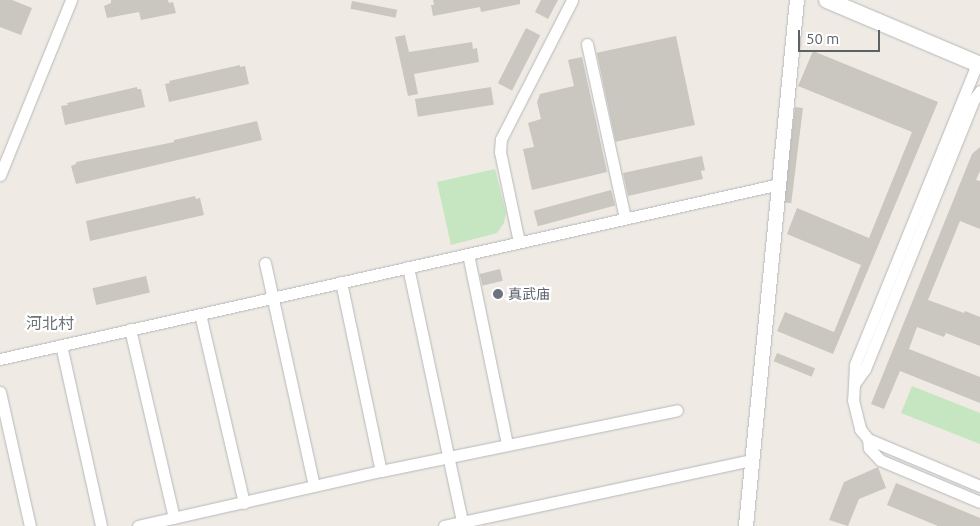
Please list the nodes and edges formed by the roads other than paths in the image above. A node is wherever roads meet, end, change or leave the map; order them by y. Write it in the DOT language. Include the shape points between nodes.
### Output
graph roads {
  1 [pos="71,0"];
  2 [pos="572,0"];
  3 [pos="797,0"];
  4 [pos="827,0"];
  5 [pos="587,44"];
  6 [pos="979,62"];
  7 [pos="980,91"];
  8 [pos="0,175"];
  9 [pos="780,184"];
  10 [pos="625,218"];
  11 [pos="520,242"];
  12 [pos="468,254"];
  13 [pos="265,263"];
  14 [pos="408,267"];
  15 [pos="341,282"];
  16 [pos="272,297"];
  17 [pos="200,314"];
  18 [pos="130,329"];
  19 [pos="61,345"];
  20 [pos="0,358"];
  21 [pos="854,384"];
  22 [pos="0,392"];
  23 [pos="676,410"];
  24 [pos="868,439"];
  25 [pos="507,444"];
  26 [pos="448,457"];
  27 [pos="752,460"];
  28 [pos="381,471"];
  29 [pos="314,486"];
  30 [pos="980,486"];
  31 [pos="244,502"];
  32 [pos="980,502"];
  33 [pos="174,518"];
  34 [pos="462,522"];
  35 [pos="30,526"];
  36 [pos="101,526"];
  37 [pos="138,526"];
  38 [pos="444,526"];
  39 [pos="746,526"];
  1 -- 8 [label="street"];
  2 -- 11 [label="street" via="502,139 500,152"];
  3 -- 9 [label="street"];
  4 -- 6 [label="main road"];
  5 -- 10 [label="street"];
  6 -- 21 [label="street" via="855,365"];
  7 -- 21 [label="street" via="865,369"];
  9 -- 10 [label="street"];
  9 -- 27 [label="street"];
  10 -- 11 [label="street"];
  11 -- 12 [label="street"];
  12 -- 14 [label="street"];
  12 -- 25 [label="street"];
  13 -- 16 [label="street"];
  14 -- 15 [label="street"];
  14 -- 26 [label="street"];
  15 -- 16 [label="street"];
  15 -- 28 [label="street"];
  16 -- 17 [label="street"];
  16 -- 29 [label="street"];
  17 -- 18 [label="street"];
  17 -- 31 [label="street"];
  18 -- 19 [label="street"];
  18 -- 33 [label="street"];
  19 -- 20 [label="street"];
  19 -- 36 [label="street"];
  21 -- 24 [label="street" via="855,415"];
  22 -- 35 [label="street"];
  23 -- 25 [label="street"];
  24 -- 30 [label="street"];
  24 -- 32 [label="street" via="868,448 880,460"];
  25 -- 26 [label="street"];
  26 -- 28 [label="street"];
  26 -- 34 [label="street"];
  27 -- 34 [label="street"];
  27 -- 39 [label="street"];
  28 -- 29 [label="street"];
  29 -- 31 [label="street"];
  31 -- 33 [label="street"];
  33 -- 37 [label="street"];
  34 -- 38 [label="street"];
}
